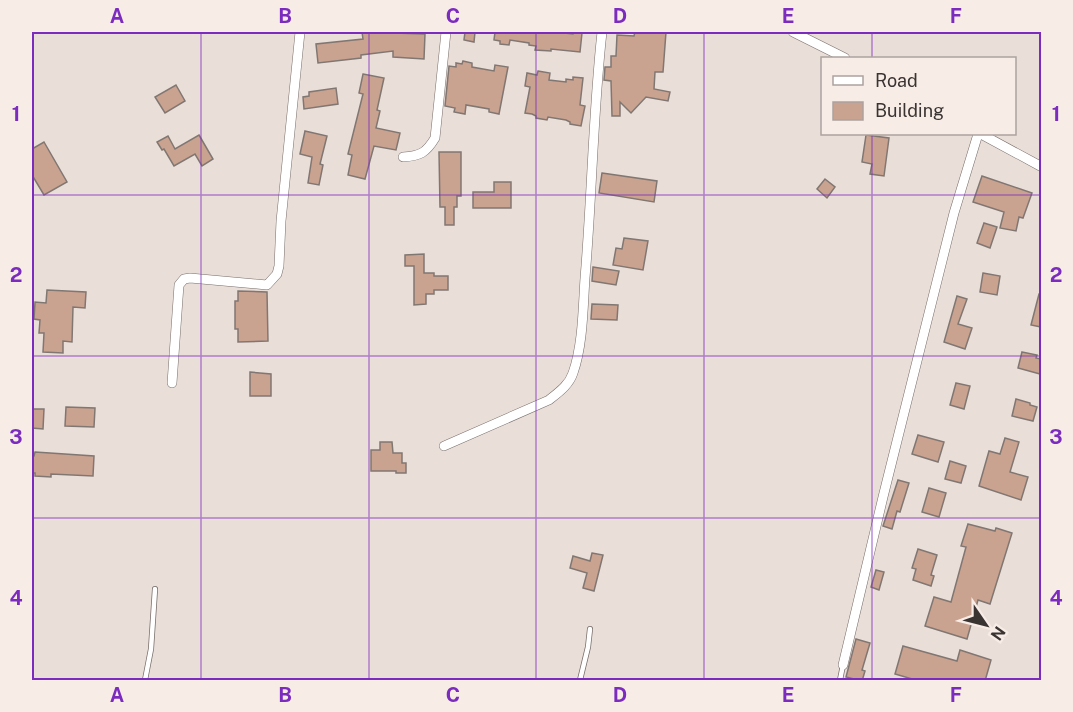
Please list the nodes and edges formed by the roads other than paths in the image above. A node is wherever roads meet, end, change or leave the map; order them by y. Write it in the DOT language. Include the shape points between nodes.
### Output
graph roads {
  1 [pos="300,32"];
  2 [pos="446,32"];
  3 [pos="602,32"];
  4 [pos="793,32"];
  5 [pos="843,57"];
  6 [pos="980,135"];
  7 [pos="982,135"];
  8 [pos="403,158"];
  9 [pos="1041,167"];
  10 [pos="172,383"];
  11 [pos="444,446"];
  12 [pos="155,589"];
  13 [pos="590,629"];
  14 [pos="843,665"];
  15 [pos="145,681"];
  16 [pos="580,681"];
  17 [pos="840,681"];
  1 -- 10 [label="street" via="278,274 267,285 184,279 179,285"];
  2 -- 8 [label="street" via="435,138 421,156"];
  3 -- 11 [label="street" via="585,276 572,375 549,400"];
  4 -- 5 [label="street"];
  6 -- 14 [label="street" via="954,213"];
  7 -- 9 [label="street"];
  12 -- 15 [label="lane"];
  13 -- 16 [label="lane"];
  14 -- 17 [label="lane"];
}
